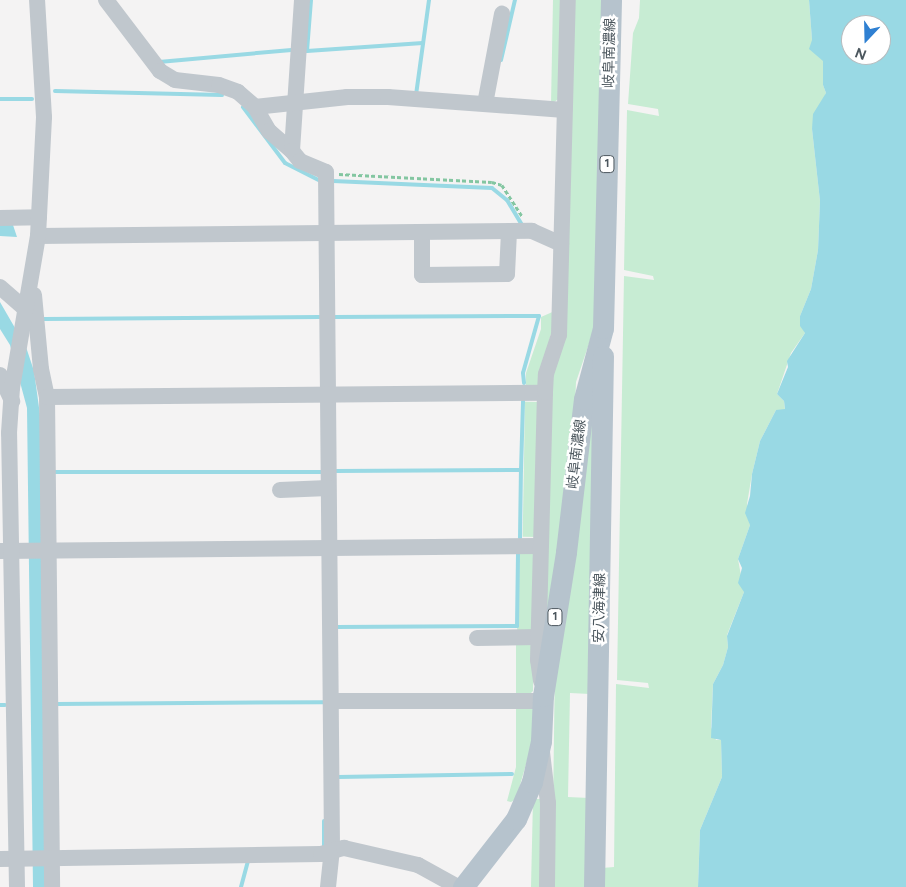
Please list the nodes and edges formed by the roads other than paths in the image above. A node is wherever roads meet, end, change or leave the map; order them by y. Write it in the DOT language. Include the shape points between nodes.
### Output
graph roads {
  1 [pos="37,0"];
  2 [pos="106,0"];
  3 [pos="302,0"];
  4 [pos="568,0"];
  5 [pos="611,0"];
  6 [pos="502,14"];
  7 [pos="296,102"];
  8 [pos="485,104"];
  9 [pos="255,107"];
  10 [pos="565,110"];
  11 [pos="292,151"];
  12 [pos="39,217"];
  13 [pos="0,218"];
  14 [pos="509,231"];
  15 [pos="422,232"];
  16 [pos="326,233"];
  17 [pos="38,236"];
  18 [pos="562,244"];
  19 [pos="32,281"];
  20 [pos="0,287"];
  21 [pos="25,317"];
  22 [pos="603,328"];
  23 [pos="0,375"];
  24 [pos="545,392"];
  25 [pos="12,394"];
  26 [pos="328,395"];
  27 [pos="48,397"];
  28 [pos="328,488"];
  29 [pos="280,490"];
  30 [pos="540,546"];
  31 [pos="328,548"];
  32 [pos="11,551"];
  33 [pos="48,551"];
  34 [pos="538,637"];
  35 [pos="477,638"];
  36 [pos="543,698"];
  37 [pos="331,701"];
  38 [pos="541,741"];
  39 [pos="332,849"];
  40 [pos="14,858"];
  41 [pos="50,858"];
  42 [pos="16,887"];
  43 [pos="52,887"];
  44 [pos="328,887"];
  45 [pos="458,887"];
  46 [pos="463,887"];
  47 [pos="547,887"];
  48 [pos="594,887"];
  1 -- 12 [label="street" via="44,117"];
  2 -- 9 [label="street" via="160,71 175,80 228,88"];
  3 -- 7 [label="street"];
  4 -- 10 [label="street"];
  5 -- 22 [label="main road, 岐阜南濃線 / 1"];
  6 -- 8 [label="street"];
  7 -- 8 [label="street" via="388,97"];
  7 -- 9 [label="street"];
  7 -- 11 [label="street"];
  8 -- 10 [label="street"];
  9 -- 11 [label="street" via="269,131"];
  10 -- 18 [label="street"];
  11 -- 16 [label="street" via="300,161 326,172"];
  12 -- 13 [label="street"];
  12 -- 17 [label="street"];
  14 -- 15 [label="street"];
  14 -- 15 [label="street" via="507,274 422,275"];
  14 -- 18 [label="street" via="532,231"];
  15 -- 16 [label="street"];
  16 -- 17 [label="street"];
  16 -- 26 [label="street"];
  17 -- 19 [label="street"];
  18 -- 24 [label="street" via="559,335 546,374"];
  19 -- 21 [label="street"];
  19 -- 27 [label="street" via="41,369"];
  20 -- 21 [label="street"];
  21 -- 25 [label="street"];
  22 -- 36 [label="main road, 岐阜南濃線 / 1" via="584,399 566,552"];
  22 -- 48 [label="main road, 安八海津線"];
  23 -- 25 [label="street"];
  24 -- 26 [label="street"];
  24 -- 30 [label="street"];
  25 -- 32 [label="street" via="8,467"];
  26 -- 27 [label="street"];
  26 -- 28 [label="street"];
  27 -- 33 [label="street"];
  28 -- 29 [label="street"];
  28 -- 31 [label="street"];
  30 -- 31 [label="street"];
  30 -- 34 [label="street"];
  31 -- 33 [label="street"];
  31 -- 37 [label="street"];
  32 -- 33 [label="street"];
  32 -- 40 [label="street"];
  33 -- 41 [label="street"];
  34 -- 35 [label="street"];
  34 -- 36 [label="street"];
  36 -- 37 [label="street"];
  36 -- 38 [label="main road, 岐阜南濃線 / 1"];
  37 -- 39 [label="street"];
  38 -- 46 [label="main road, 岐阜南濃線 / 1" via="532,782 516,818"];
  38 -- 47 [label="street" via="548,803"];
  39 -- 41 [label="street" via="321,854"];
  39 -- 44 [label="street"];
  39 -- 45 [label="street" via="344,848 418,865"];
  40 -- 41 [label="street"];
  40 -- 42 [label="street"];
  41 -- 43 [label="street"];
}
